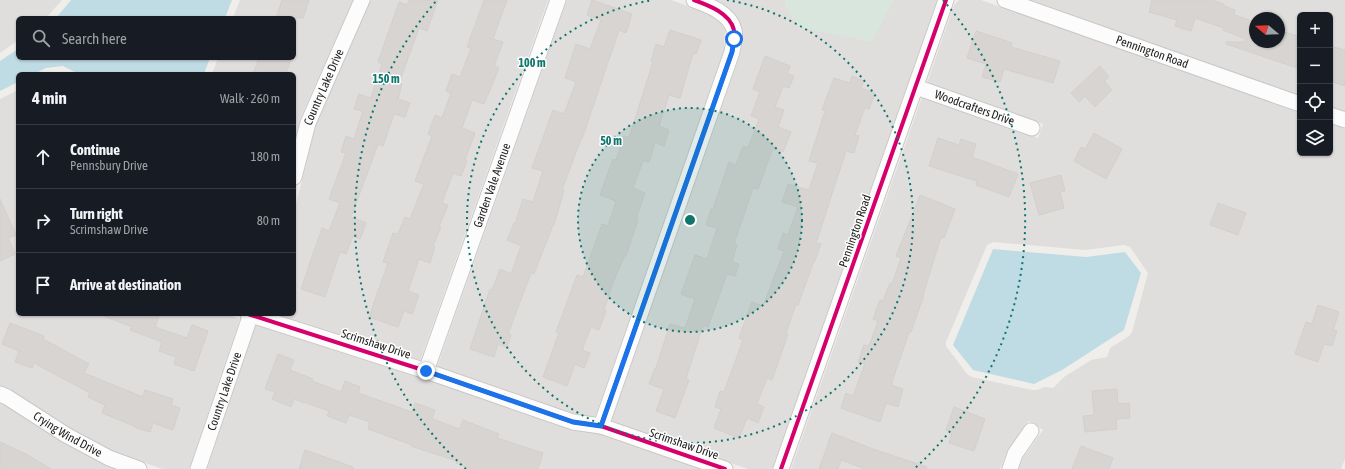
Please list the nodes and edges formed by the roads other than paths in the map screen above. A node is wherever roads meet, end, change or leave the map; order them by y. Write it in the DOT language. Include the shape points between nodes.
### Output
graph roads {
  1 [pos="362,0"];
  2 [pos="558,0"];
  3 [pos="694,0"];
  4 [pos="946,0"];
  5 [pos="1005,0"];
  6 [pos="916,87"];
  7 [pos="1297,103"];
  8 [pos="1333,116"];
  9 [pos="1345,120"];
  10 [pos="1032,128"];
  11 [pos="296,170"];
  12 [pos="249,316"];
  13 [pos="256,316"];
  14 [pos="426,371"];
  15 [pos="0,394"];
  16 [pos="601,426"];
  17 [pos="1032,431"];
  18 [pos="139,469"];
  19 [pos="198,469"];
  20 [pos="725,469"];
  21 [pos="781,469"];
  22 [pos="1010,469"];
  1 -- 11 [label="street, Country Lake Drive" via="308,123"];
  2 -- 14 [label="street, Garden Vale Avenue"];
  3 -- 16 [label="street" via="712,6 725,15 734,29 732,52"];
  4 -- 6 [label="street, Pennington Road"];
  5 -- 7 [label="street, Pennington Road"];
  6 -- 10 [label="street, Woodcrafters Drive"];
  6 -- 21 [label="street, Pennington Road"];
  8 -- 9 [label="street"];
  12 -- 19 [label="street, Country Lake Drive"];
  13 -- 14 [label="street, Scrimshaw Drive"];
  14 -- 16 [label="street, Scrimshaw Drive" via="573,422"];
  15 -- 18 [label="street, Crying Wind Drive" via="66,435 109,458"];
  16 -- 20 [label="street, Scrimshaw Drive"];
  17 -- 22 [label="street" via="1015,454"];
}
